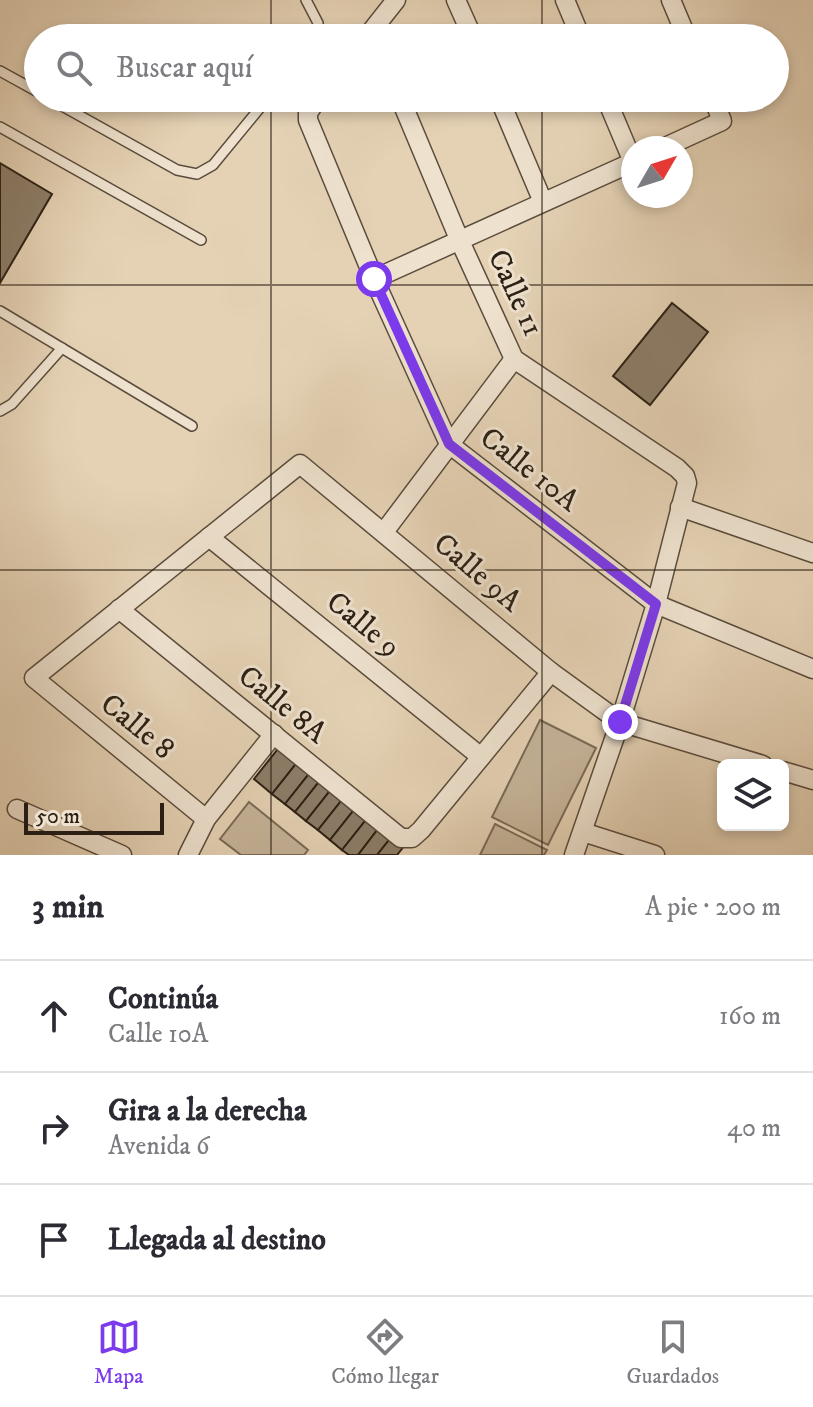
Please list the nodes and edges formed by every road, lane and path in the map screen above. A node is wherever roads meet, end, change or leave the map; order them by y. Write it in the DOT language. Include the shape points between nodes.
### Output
graph roads {
  1 [pos="306,0"];
  2 [pos="396,0"];
  3 [pos="456,0"];
  4 [pos="565,0"];
  5 [pos="671,0"];
  6 [pos="318,24"];
  7 [pos="379,24"];
  8 [pos="467,24"];
  9 [pos="575,24"];
  10 [pos="681,24"];
  11 [pos="0,71"];
  12 [pos="24,84"];
  13 [pos="73,112"];
  14 [pos="257,112"];
  15 [pos="309,112"];
  16 [pos="406,112"];
  17 [pos="505,112"];
  18 [pos="612,112"];
  19 [pos="718,112"];
  20 [pos="0,127"];
  21 [pos="622,136"];
  22 [pos="689,136"];
  23 [pos="621,167"];
  24 [pos="543,202"];
  25 [pos="459,239"];
  26 [pos="201,240"];
  27 [pos="374,279"];
  28 [pos="0,311"];
  29 [pos="62,348"];
  30 [pos="514,359"];
  31 [pos="0,411"];
  32 [pos="192,426"];
  33 [pos="449,444"];
  34 [pos="680,507"];
  35 [pos="384,532"];
  36 [pos="209,537"];
  37 [pos="813,553"];
  38 [pos="656,604"];
  39 [pos="119,609"];
  40 [pos="813,669"];
  41 [pos="551,672"];
  42 [pos="620,722"];
  43 [pos="274,734"];
  44 [pos="481,757"];
  45 [pos="743,759"];
  46 [pos="789,773"];
  47 [pos="813,780"];
  48 [pos="17,809"];
  49 [pos="206,819"];
  50 [pos="583,832"];
  51 [pos="122,855"];
  52 [pos="188,855"];
  53 [pos="574,855"];
  54 [pos="655,855"];
  1 -- 6 [label="lane"];
  2 -- 7 [label="street"];
  3 -- 8 [label="street"];
  4 -- 9 [label="street"];
  5 -- 10 [label="street"];
  11 -- 12 [label="lane"];
  13 -- 14 [label="lane" via="177,170 197,174 213,165"];
  15 -- 27 [label="street, Calle 10A"];
  16 -- 25 [label="street, Calle 11"];
  17 -- 24 [label="street"];
  18 -- 21 [label="street"];
  19 -- 22 [label="street" via="722,121"];
  20 -- 26 [label="lane"];
  23 -- 24 [label="street"];
  24 -- 25 [label="street"];
  25 -- 27 [label="street"];
  25 -- 30 [label="street, Calle 11"];
  27 -- 33 [label="street, Calle 10A"];
  28 -- 29 [label="lane"];
  29 -- 31 [label="lane"];
  29 -- 32 [label="lane"];
  30 -- 33 [label="street"];
  30 -- 34 [label="street, Calle 11" via="677,468 687,483"];
  33 -- 35 [label="street"];
  33 -- 38 [label="street, Calle 10A"];
  34 -- 37 [label="street"];
  34 -- 38 [label="street"];
  35 -- 36 [label="street, Calle 9A" via="300,464"];
  35 -- 41 [label="street, Calle 9A"];
  36 -- 39 [label="street"];
  36 -- 44 [label="street, Calle 9"];
  38 -- 40 [label="street, Calle 10A"];
  38 -- 42 [label="street"];
  39 -- 43 [label="street, Calle 8A"];
  39 -- 49 [label="street, Calle 8" via="34,678"];
  41 -- 42 [label="street, Calle 9A"];
  41 -- 44 [label="street"];
  42 -- 45 [label="street, Calle 9A"];
  42 -- 50 [label="street"];
  43 -- 44 [label="street, Calle 8A" via="401,838 412,838 421,830"];
  43 -- 49 [label="street"];
  46 -- 47 [label="street"];
  48 -- 51 [label="street"];
  49 -- 52 [label="street"];
  50 -- 53 [label="street"];
  50 -- 54 [label="street"];
}
